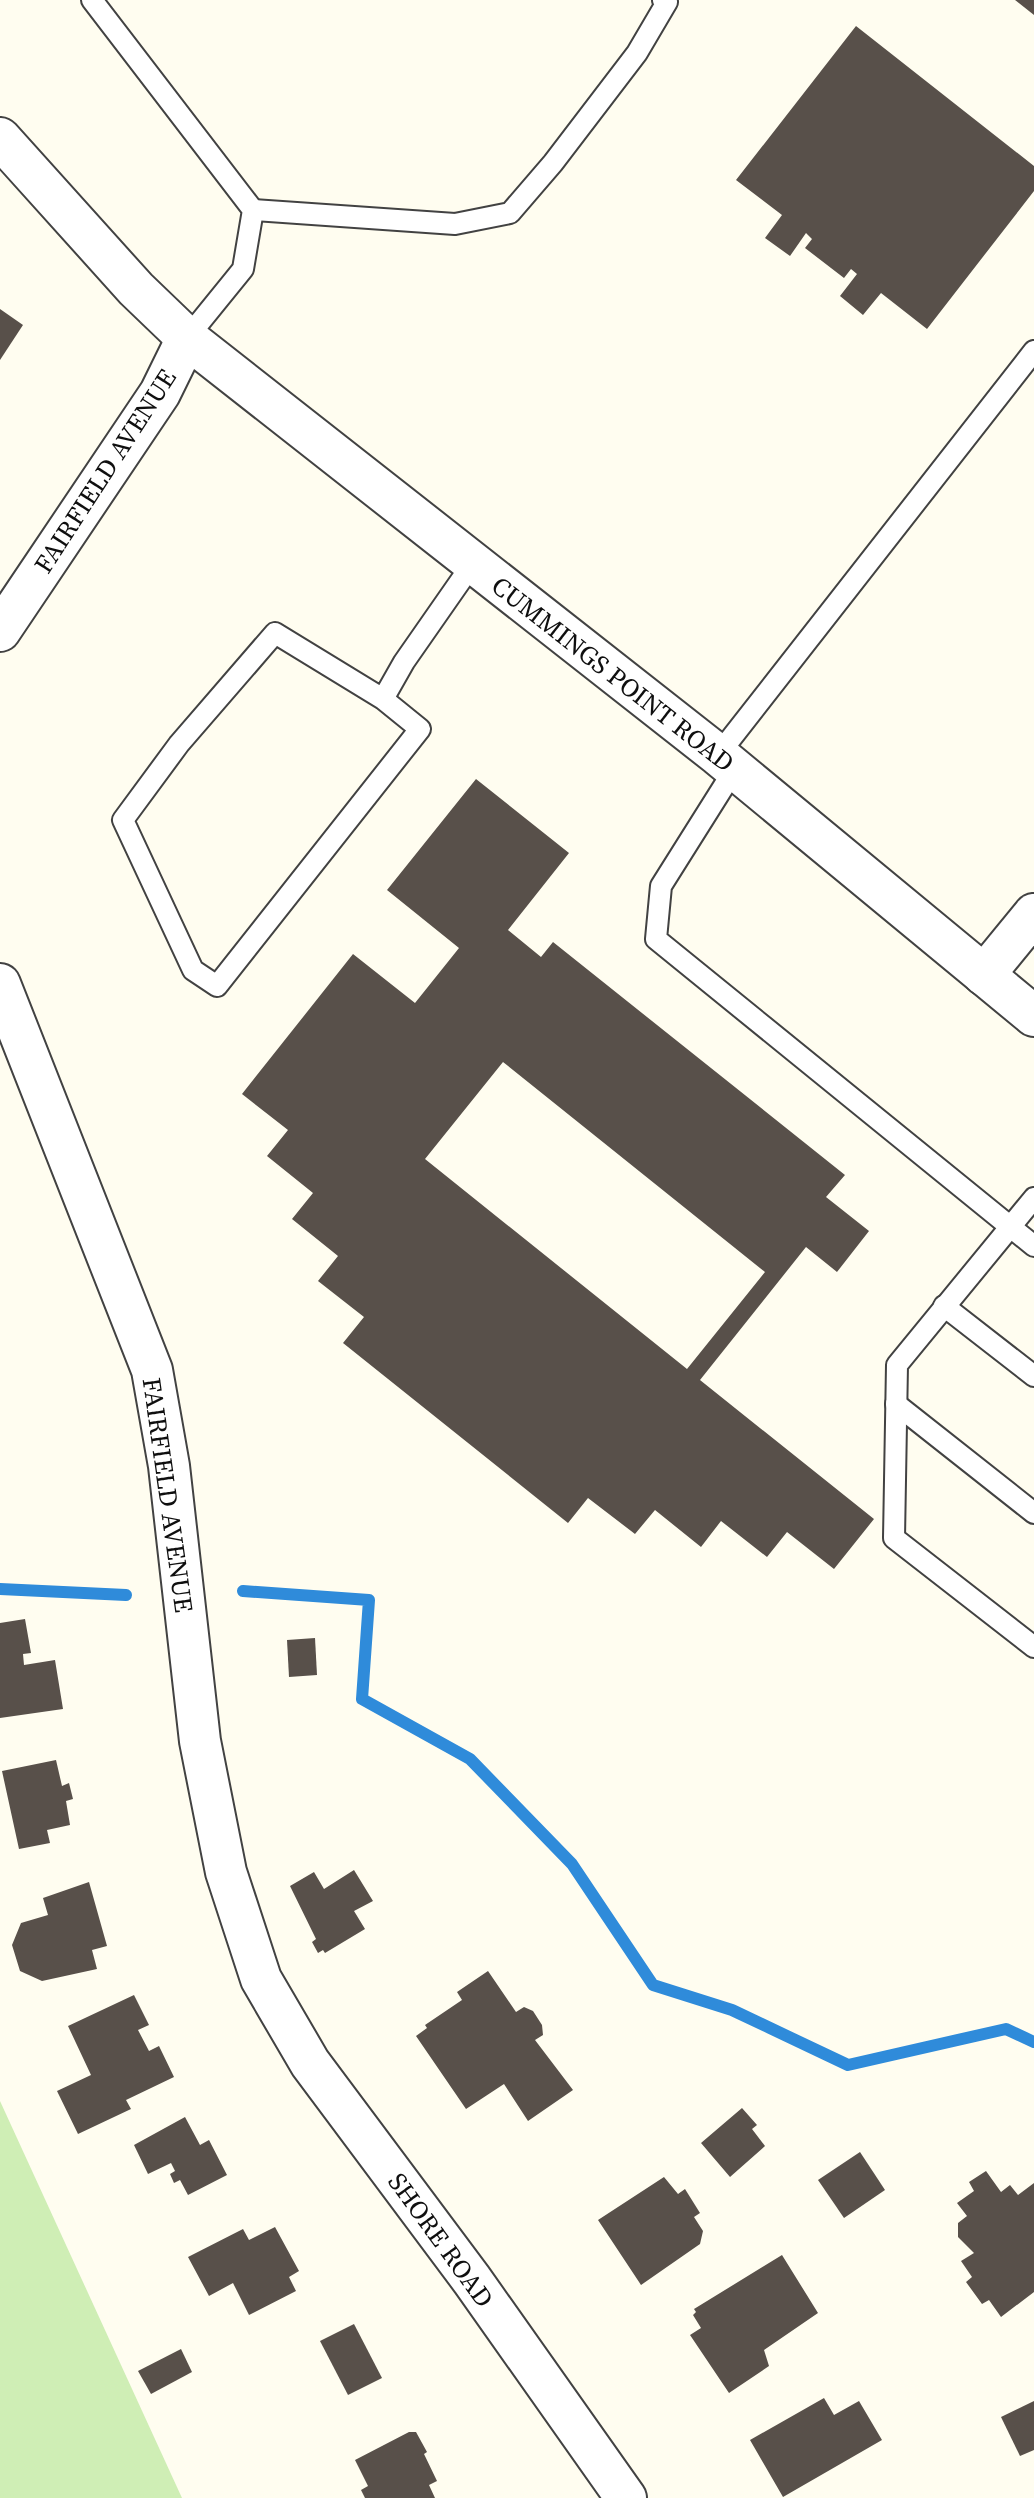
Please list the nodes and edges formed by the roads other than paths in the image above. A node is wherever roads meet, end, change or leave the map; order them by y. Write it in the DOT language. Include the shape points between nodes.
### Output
graph roads {
  1 [pos="92,0"];
  2 [pos="663,0"];
  3 [pos="0,138"];
  4 [pos="253,210"];
  5 [pos="187,338"];
  6 [pos="1034,351"];
  7 [pos="473,563"];
  8 [pos="0,631"];
  9 [pos="383,699"];
  10 [pos="726,762"];
  11 [pos="1034,914"];
  12 [pos="984,975"];
  13 [pos="0,984"];
  14 [pos="1033,1013"];
  15 [pos="1034,1198"];
  16 [pos="1009,1227"];
  17 [pos="1034,1246"];
  18 [pos="944,1306"];
  19 [pos="1034,1376"];
  20 [pos="896,1404"];
  21 [pos="1034,1513"];
  22 [pos="1034,1647"];
  23 [pos="261,1979"];
  24 [pos="626,2498"];
  1 -- 4 [label="lane"];
  2 -- 4 [label="lane" via="667,2 637,53 510,213 455,224"];
  3 -- 5 [label="street, FAIRFIELD AVENUE"];
  4 -- 5 [label="lane" via="243,269"];
  5 -- 7 [label="street, CUMMINGS POINT ROAD"];
  5 -- 8 [label="street, FAIRFIELD AVENUE" via="160,393"];
  6 -- 10 [label="lane"];
  7 -- 9 [label="lane"];
  7 -- 10 [label="street, CUMMINGS POINT ROAD"];
  9 -- 9 [label="lane" via="420,729 217,986 193,970 123,820 179,744 275,633"];
  10 -- 12 [label="street, CUMMINGS POINT ROAD"];
  10 -- 16 [label="lane" via="661,886 656,939"];
  11 -- 12 [label="street"];
  12 -- 14 [label="street, CUMMINGS POINT ROAD"];
  13 -- 23 [label="street, FAIRFIELD AVENUE" via="152,1370 169,1466 200,1741 226,1872"];
  15 -- 16 [label="lane"];
  16 -- 17 [label="lane"];
  16 -- 18 [label="lane"];
  18 -- 19 [label="lane"];
  18 -- 20 [label="lane" via="897,1365"];
  20 -- 21 [label="lane"];
  20 -- 22 [label="lane" via="894,1538"];
  23 -- 24 [label="street, SHORE ROAD" via="310,2063"];
}
